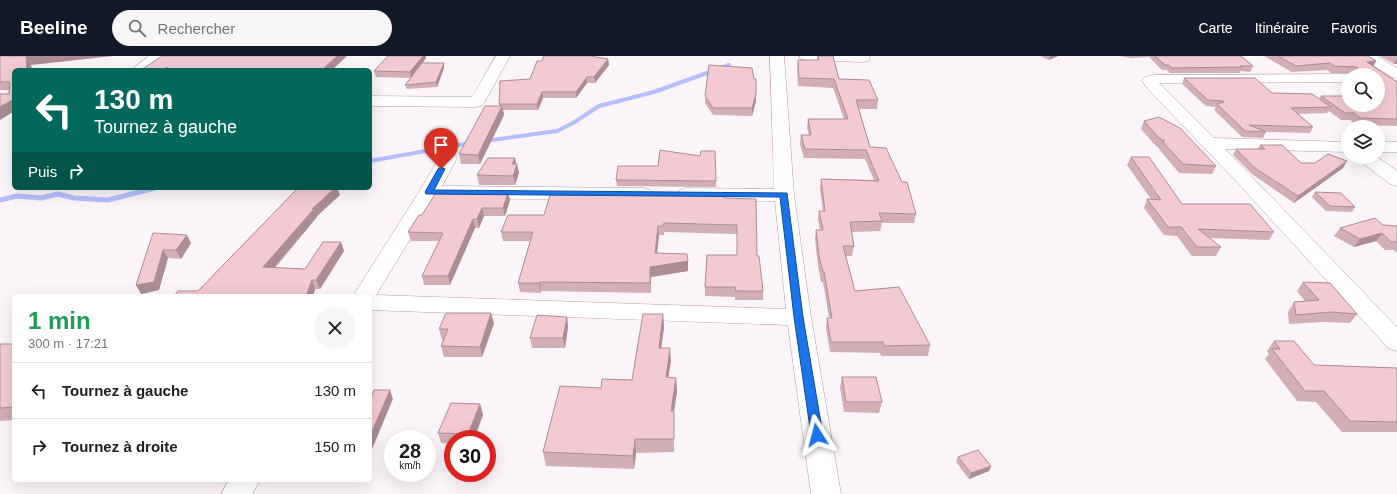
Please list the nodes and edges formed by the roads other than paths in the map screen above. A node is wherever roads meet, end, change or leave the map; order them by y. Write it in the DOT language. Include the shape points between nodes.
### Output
graph roads {
  1 [pos="158,56"];
  2 [pos="503,56"];
  3 [pos="777,56"];
  4 [pos="806,56"];
  5 [pos="1367,56"];
  6 [pos="863,58"];
  7 [pos="141,68"];
  8 [pos="1397,74"];
  9 [pos="1341,78"];
  10 [pos="1385,78"];
  11 [pos="1397,78"];
  12 [pos="372,101"];
  13 [pos="1209,143"];
  14 [pos="1341,147"];
  15 [pos="1385,147"];
  16 [pos="1397,147"];
  17 [pos="448,158"];
  18 [pos="1375,164"];
  19 [pos="1397,180"];
  20 [pos="429,192"];
  21 [pos="784,195"];
  22 [pos="365,294"];
  23 [pos="372,302"];
  24 [pos="798,317"];
  25 [pos="1397,342"];
  26 [pos="244,482"];
  27 [pos="236,494"];
  28 [pos="826,494"];
  1 -- 7 [label="street"];
  2 -- 12 [label="street" via="477,102"];
  3 -- 21 [label="street"];
  4 -- 6 [label="street"];
  5 -- 8 [label="street"];
  9 -- 13 [label="street" via="1150,80 1151,84"];
  10 -- 11 [label="street"];
  13 -- 14 [label="street"];
  13 -- 25 [label="street"];
  15 -- 16 [label="street"];
  17 -- 20 [label="street"];
  18 -- 19 [label="street"];
  20 -- 21 [label="street"];
  20 -- 22 [label="street"];
  21 -- 24 [label="street"];
  23 -- 24 [label="street"];
  24 -- 28 [label="street"];
  26 -- 27 [label="street"];
}
